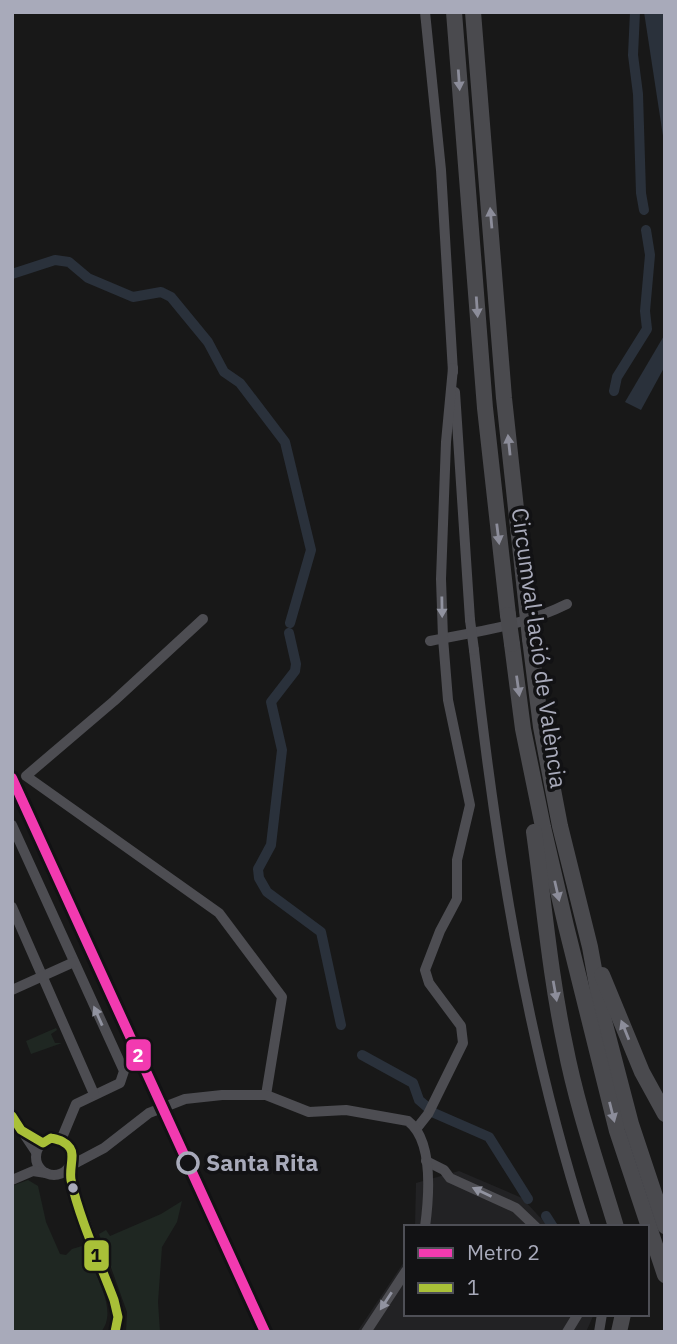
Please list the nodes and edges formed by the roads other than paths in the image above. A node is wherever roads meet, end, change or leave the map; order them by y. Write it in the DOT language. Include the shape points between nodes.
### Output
graph roads {
  1 [pos="425,12"];
  2 [pos="454,12"];
  3 [pos="473,12"];
  4 [pos="453,368"];
  5 [pos="567,604"];
  6 [pos="203,619"];
  7 [pos="443,638"];
  8 [pos="430,641"];
  9 [pos="523,729"];
  10 [pos="12,825"];
  11 [pos="17,846"];
  12 [pos="12,907"];
  13 [pos="590,947"];
  14 [pos="74,962"];
  15 [pos="43,976"];
  16 [pos="12,990"];
  17 [pos="94,1094"];
  18 [pos="266,1095"];
  19 [pos="665,1114"];
  20 [pos="12,1116"];
  21 [pos="413,1125"];
  22 [pos="65,1143"];
  23 [pos="39,1147"];
  24 [pos="93,1153"];
  25 [pos="427,1165"];
  26 [pos="66,1170"];
  27 [pos="46,1173"];
  28 [pos="450,1178"];
  29 [pos="12,1180"];
  30 [pos="428,1181"];
  31 [pos="425,1225"];
  32 [pos="534,1225"];
  33 [pos="585,1225"];
  34 [pos="614,1225"];
  35 [pos="648,1225"];
  36 [pos="665,1226"];
  37 [pos="649,1227"];
  38 [pos="404,1274"];
  39 [pos="665,1275"];
  40 [pos="577,1316"];
  41 [pos="115,1332"];
  42 [pos="366,1332"];
  43 [pos="567,1332"];
  1 -- 4 [label="street" via="441,170"];
  2 -- 9 [label="highway, Circumval·lació de València, one-way, bridge" via="485,408"];
  13 -- 3 [label="highway, Circumval·lació de València, one-way, bridge" via="541,727 504,398"];
  4 -- 7 [label="street, one-way" via="444,493"];
  4 -- 33 [label="street, bridge" via="470,620 484,746 513,930 567,1167"];
  5 -- 7 [label="street" via="519,623"];
  6 -- 18 [label="street" via="26,776 219,914 274,986 282,997"];
  7 -- 8 [label="street"];
  7 -- 21 [label="street" via="448,700 470,804 457,860 457,899 425,970 429,983 461,1026 463,1043 430,1111"];
  9 -- 34 [label="highway, one-way" via="565,1045"];
  9 -- 35 [label="highway, Circumval·lació de València, one-way" via="617,1131"];
  10 -- 11 [label="street"];
  11 -- 14 [label="street"];
  12 -- 15 [label="street"];
  19 -- 13 [label="highway, one-way" via="642,1072"];
  13 -- 36 [label="highway, Circumval·lació de València" via="631,1124"];
  14 -- 15 [label="street"];
  17 -- 14 [label="street, one-way" via="120,1083 124,1071"];
  15 -- 16 [label="street"];
  15 -- 17 [label="street"];
  17 -- 22 [label="street" via="72,1109"];
  18 -- 21 [label="street" via="309,1112 346,1110"];
  18 -- 24 [label="street" via="185,1099 149,1113"];
  20 -- 23 [label="street"];
  21 -- 25 [label="street"];
  22 -- 23 [label="street" via="51,1139"];
  22 -- 24 [label="street"];
  22 -- 26 [label="street" via="73,1156"];
  23 -- 27 [label="street" via="36,1160"];
  24 -- 26 [label="street"];
  25 -- 28 [label="street" via="444,1170"];
  25 -- 30 [label="street"];
  26 -- 27 [label="street"];
  26 -- 41 [label="street" via="114,1300"];
  27 -- 29 [label="street" via="33,1171"];
  28 -- 30 [label="street"];
  32 -- 28 [label="street, one-way" via="516,1208"];
  30 -- 31 [label="street"];
  37 -- 39 [label="highway, Circumval·lació de València, one-way"];
  38 -- 42 [label="street, one-way"];
  40 -- 43 [label="street"];
}
